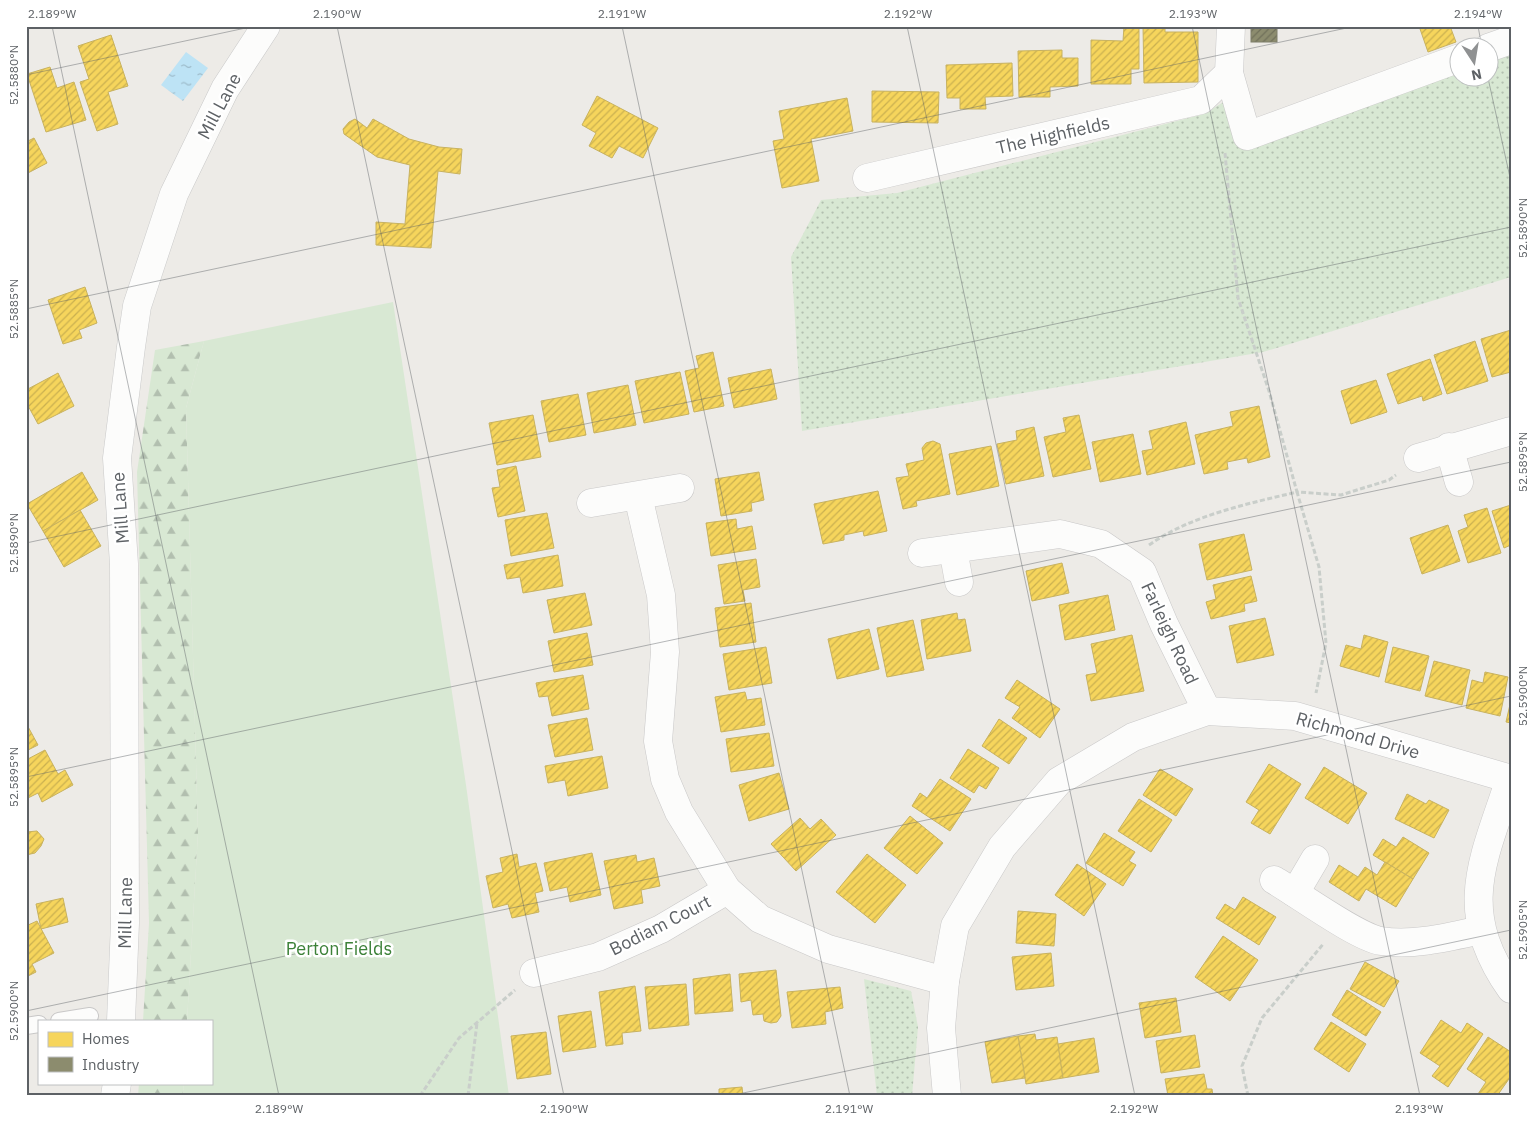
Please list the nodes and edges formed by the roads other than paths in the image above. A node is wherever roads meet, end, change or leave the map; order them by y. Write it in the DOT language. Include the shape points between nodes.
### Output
graph roads {
  1 [pos="266,26"];
  2 [pos="1232,26"];
  3 [pos="1450,62"];
  4 [pos="1228,73"];
  5 [pos="867,178"];
  6 [pos="1511,431"];
  7 [pos="1450,447"];
  8 [pos="1418,458"];
  9 [pos="1459,482"];
  10 [pos="680,488"];
  11 [pos="638,496"];
  12 [pos="591,502"];
  13 [pos="953,549"];
  14 [pos="922,553"];
  15 [pos="959,582"];
  16 [pos="1208,711"];
  17 [pos="1510,779"];
  18 [pos="1315,859"];
  19 [pos="727,890"];
  20 [pos="1481,930"];
  21 [pos="534,973"];
  22 [pos="944,981"];
  23 [pos="1511,989"];
  24 [pos="90,1016"];
  25 [pos="65,1020"];
  26 [pos="121,1020"];
  27 [pos="947,1096"];
  1 -- 26 [label="street, Mill Lane" via="225,89 174,194 137,306 131,347 117,458 124,564 125,913"];
  2 -- 4 [label="street"];
  3 -- 4 [label="street" via="1247,136"];
  4 -- 5 [label="street, The Highfields" via="1201,100"];
  6 -- 7 [label="street"];
  7 -- 8 [label="street"];
  7 -- 9 [label="street"];
  10 -- 11 [label="street"];
  11 -- 12 [label="street"];
  11 -- 19 [label="street" via="661,595 665,652 658,741 665,778 679,812"];
  13 -- 14 [label="street, Farleigh Road"];
  13 -- 15 [label="street"];
  13 -- 16 [label="street, Farleigh Road" via="1060,534 1101,544 1142,572"];
  16 -- 17 [label="street, Richmond Drive" via="1295,716"];
  16 -- 22 [label="street, Richmond Drive" via="1133,737 1059,781 1002,847 955,926"];
  17 -- 20 [label="street" via="1482,867 1478,892"];
  18 -- 20 [label="street" via="1285,886 1363,934 1381,941 1438,940"];
  19 -- 21 [label="street, Bodiam Court" via="661,929 598,956"];
  19 -- 22 [label="street" via="760,919 828,949"];
  20 -- 23 [label="street" via="1487,949"];
  22 -- 27 [label="street, Richmond Drive" via="941,1028"];
  24 -- 25 [label="lane"];
}
